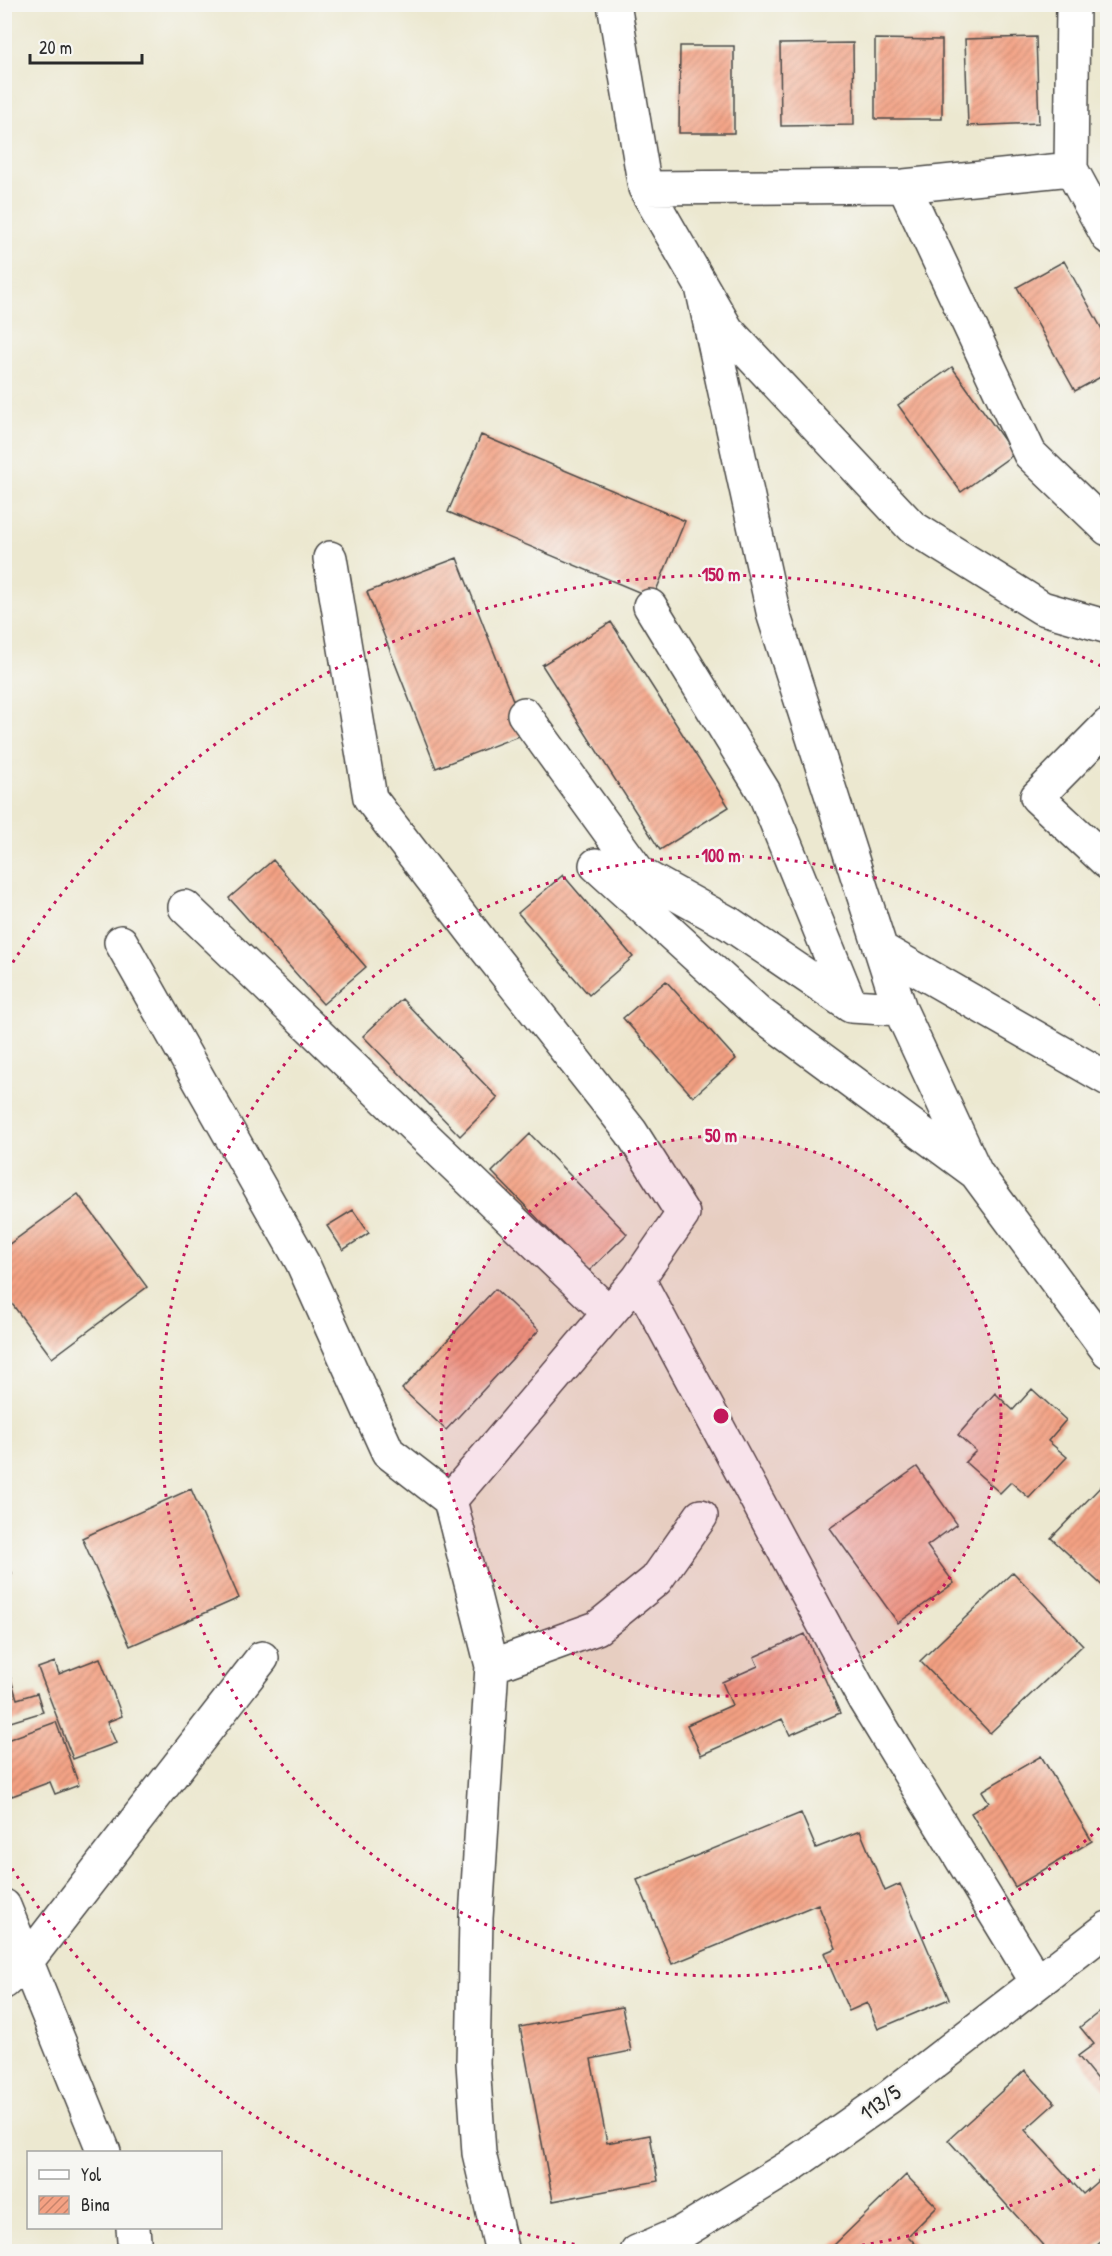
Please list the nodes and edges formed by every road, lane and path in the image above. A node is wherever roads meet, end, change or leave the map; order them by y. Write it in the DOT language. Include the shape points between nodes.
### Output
graph roads {
  1 [pos="614,4"];
  2 [pos="1072,4"];
  3 [pos="1071,170"];
  4 [pos="904,186"];
  5 [pos="645,188"];
  6 [pos="1107,237"];
  7 [pos="702,287"];
  8 [pos="1107,529"];
  9 [pos="330,558"];
  10 [pos="650,606"];
  11 [pos="1107,627"];
  12 [pos="524,714"];
  13 [pos="1107,725"];
  14 [pos="1107,863"];
  15 [pos="596,865"];
  16 [pos="185,907"];
  17 [pos="120,942"];
  18 [pos="881,949"];
  19 [pos="851,1006"];
  20 [pos="900,1010"];
  21 [pos="1107,1080"];
  22 [pos="976,1173"];
  23 [pos="638,1279"];
  24 [pos="609,1313"];
  25 [pos="1107,1351"];
  26 [pos="450,1500"];
  27 [pos="701,1515"];
  28 [pos="262,1658"];
  29 [pos="492,1666"];
  30 [pos="4,1906"];
  31 [pos="1107,1928"];
  32 [pos="16,1971"];
  33 [pos="1036,1982"];
  34 [pos="104,2151"];
  35 [pos="133,2229"];
  36 [pos="135,2252"];
  37 [pos="502,2252"];
  38 [pos="637,2252"];
  1 -- 5 [label="street"];
  2 -- 3 [label="street"];
  3 -- 4 [label="street"];
  3 -- 6 [label="street"];
  4 -- 5 [label="street"];
  4 -- 8 [label="street" via="1030,454"];
  5 -- 7 [label="street"];
  7 -- 11 [label="street" via="727,330 912,527 1042,608"];
  7 -- 18 [label="street" via="774,616"];
  9 -- 23 [label="street" via="370,798 631,1132 683,1214"];
  10 -- 19 [label="street" via="764,792"];
  12 -- 19 [label="street" via="640,874 730,924"];
  13 -- 14 [label="street" via="1037,797"];
  15 -- 22 [label="street" via="759,1013"];
  16 -- 24 [label="street"];
  17 -- 26 [label="street" via="302,1262 388,1452"];
  18 -- 20 [label="street"];
  18 -- 21 [label="street"];
  19 -- 20 [label="street"];
  20 -- 22 [label="street"];
  22 -- 25 [label="street"];
  23 -- 24 [label="street"];
  23 -- 33 [label="street" via="864,1699"];
  24 -- 26 [label="street"];
  26 -- 29 [label="street"];
  27 -- 29 [label="street" via="656,1580 597,1628"];
  28 -- 32 [label="street"];
  29 -- 37 [label="street" via="476,1918 473,2063 479,2153"];
  30 -- 32 [label="street"];
  31 -- 33 [label="street, 113/5"];
  32 -- 34 [label="street"];
  33 -- 38 [label="street, 113/5" via="889,2097 789,2167 680,2234"];
  35 -- 36 [label="street"];
}
